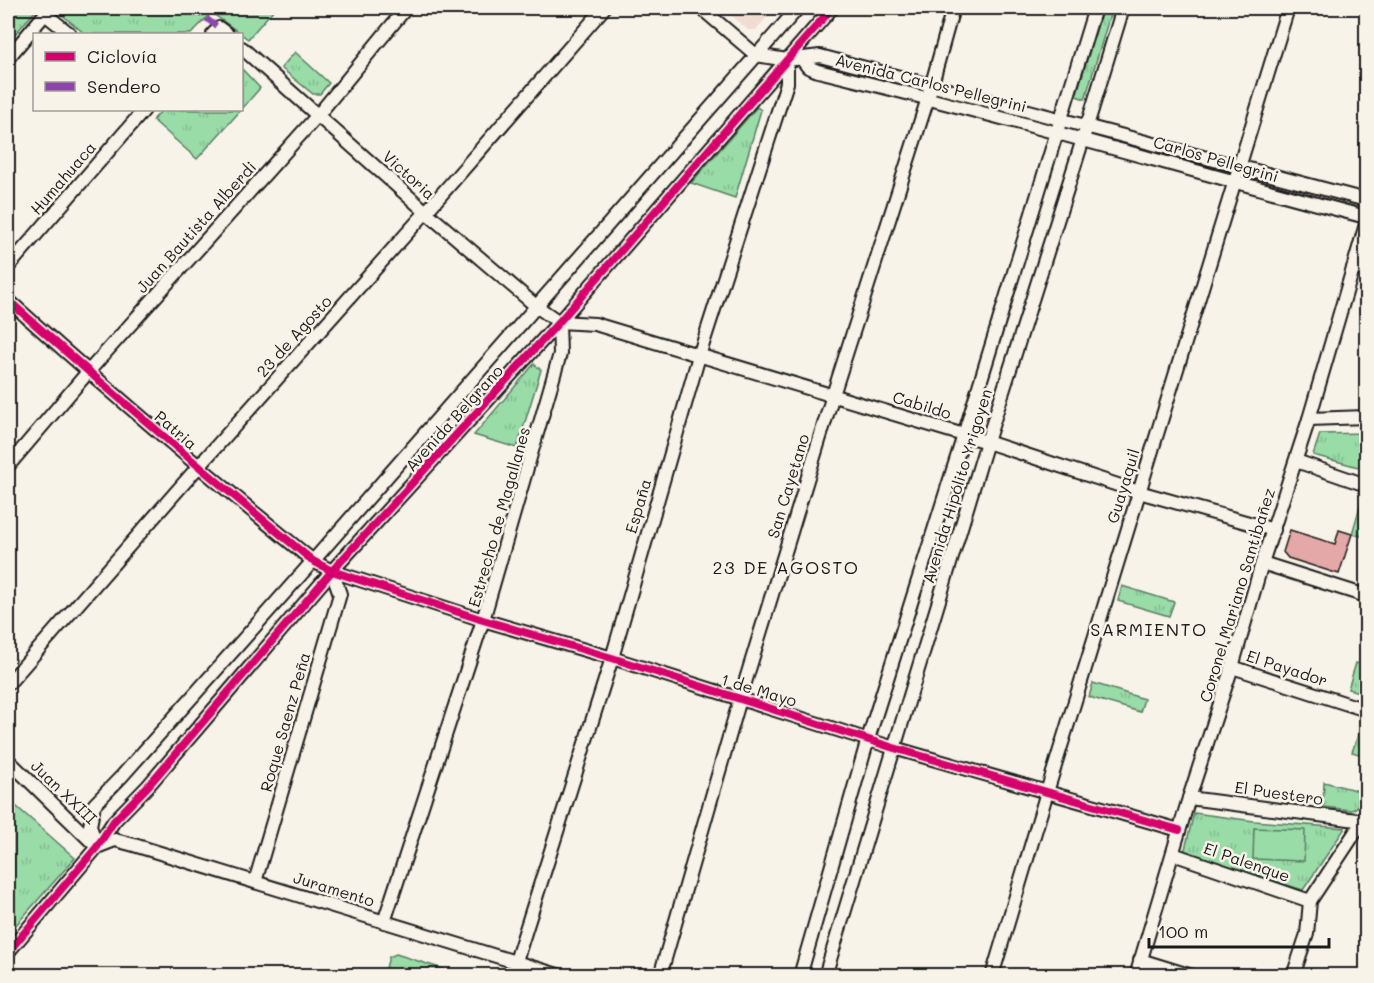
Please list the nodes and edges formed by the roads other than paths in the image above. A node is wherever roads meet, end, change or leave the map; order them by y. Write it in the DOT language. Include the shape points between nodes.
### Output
graph roads {
  1 [pos="406,8"];
  2 [pos="604,8"];
  3 [pos="701,8"];
  4 [pos="798,8"];
  5 [pos="832,8"];
  6 [pos="953,8"];
  7 [pos="1095,8"];
  8 [pos="1123,8"];
  9 [pos="1288,8"];
  10 [pos="69,33"];
  11 [pos="243,49"];
  12 [pos="756,55"];
  13 [pos="8,58"];
  14 [pos="801,58"];
  15 [pos="787,60"];
  16 [pos="932,85"];
  17 [pos="928,98"];
  18 [pos="143,111"];
  19 [pos="318,115"];
  20 [pos="1060,119"];
  21 [pos="1056,132"];
  22 [pos="1085,133"];
  23 [pos="1240,167"];
  24 [pos="1235,183"];
  25 [pos="1366,200"];
  26 [pos="426,212"];
  27 [pos="1366,217"];
  28 [pos="1366,224"];
  29 [pos="8,267"];
  30 [pos="1353,268"];
  31 [pos="1366,271"];
  32 [pos="8,300"];
  33 [pos="536,306"];
  34 [pos="559,322"];
  35 [pos="699,356"];
  36 [pos="88,372"];
  37 [pos="833,395"];
  38 [pos="1366,417"];
  39 [pos="1309,419"];
  40 [pos="964,435"];
  41 [pos="987,442"];
  42 [pos="1296,461"];
  43 [pos="8,466"];
  44 [pos="198,467"];
  45 [pos="1366,485"];
  46 [pos="1139,492"];
  47 [pos="1274,530"];
  48 [pos="313,561"];
  49 [pos="1262,563"];
  50 [pos="332,571"];
  51 [pos="1366,596"];
  52 [pos="483,620"];
  53 [pos="612,658"];
  54 [pos="1232,667"];
  55 [pos="8,684"];
  56 [pos="741,699"];
  57 [pos="1366,710"];
  58 [pos="868,739"];
  59 [pos="894,748"];
  60 [pos="8,760"];
  61 [pos="1047,792"];
  62 [pos="1189,798"];
  63 [pos="1365,818"];
  64 [pos="1179,830"];
  65 [pos="98,847"];
  66 [pos="1173,854"];
  67 [pos="255,882"];
  68 [pos="1310,901"];
  69 [pos="384,921"];
  70 [pos="8,952"];
  71 [pos="1140,960"];
  72 [pos="516,961"];
  73 [pos="561,975"];
  74 [pos="660,975"];
  75 [pos="800,975"];
  76 [pos="825,975"];
  77 [pos="992,975"];
  78 [pos="1136,975"];
  79 [pos="1192,975"];
  80 [pos="1293,975"];
  1 -- 19 [label="street, Juan Bautista Alberdi"];
  2 -- 26 [label="street, 23 de Agosto"];
  3 -- 12 [label="street"];
  4 -- 12 [label="street, Avenida Belgrano"];
  5 -- 15 [label="street, Avenida Belgrano"];
  6 -- 16 [label="street, San Cayetano"];
  7 -- 20 [label="street, Avenida Hipólito Yrigoyen"];
  8 -- 22 [label="street, Avenida Hipólito Yrigoyen"];
  9 -- 23 [label="street, Guayaquil"];
  10 -- 13 [label="street" via="45,14"];
  11 -- 19 [label="street, Victoria"];
  12 -- 15 [label="street, Avenida Carlos Pellegrini"];
  12 -- 33 [label="street, Avenida Belgrano"];
  14 -- 15 [label="street, Avenida Carlos Pellegrini"];
  14 -- 16 [label="street, Avenida Carlos Pellegrini" via="820,56"];
  14 -- 17 [label="street, Avenida Carlos Pellegrini" via="818,71"];
  15 -- 34 [label="street, Avenida Belgrano"];
  15 -- 35 [label="street, España" via="787,83"];
  16 -- 17 [label="street, San Cayetano"];
  16 -- 20 [label="street, Avenida Carlos Pellegrini"];
  17 -- 21 [label="street, Avenida Carlos Pellegrini"];
  17 -- 37 [label="street, San Cayetano"];
  18 -- 29 [label="street, Humahuaca"];
  19 -- 26 [label="street, Victoria"];
  19 -- 36 [label="street, Juan Bautista Alberdi"];
  20 -- 21 [label="street, Avenida Hipólito Yrigoyen"];
  20 -- 22 [label="street, Carlos Pellegrini"];
  21 -- 22 [label="street, Carlos Pellegrini"];
  21 -- 40 [label="street, Avenida Hipólito Yrigoyen"];
  22 -- 23 [label="street, Carlos Pellegrini"];
  22 -- 24 [label="street, Carlos Pellegrini"];
  22 -- 41 [label="street, Avenida Hipólito Yrigoyen"];
  23 -- 24 [label="street, Guayaquil"];
  23 -- 25 [label="street, Carlos Pellegrini"];
  24 -- 27 [label="street, Carlos Pellegrini"];
  24 -- 46 [label="street, Guayaquil"];
  26 -- 33 [label="street, Victoria"];
  26 -- 44 [label="street, 23 de Agosto"];
  28 -- 30 [label="street, Coronel Mariano Santibañez"];
  30 -- 31 [label="street"];
  30 -- 39 [label="street, Coronel Mariano Santibañez"];
  32 -- 36 [label="street, Patria"];
  33 -- 34 [label="street, Victoria"];
  33 -- 48 [label="street, Avenida Belgrano"];
  34 -- 35 [label="street, Cabildo" via="595,324"];
  34 -- 50 [label="street, Avenida Belgrano"];
  34 -- 52 [label="street, Estrecho de Magallanes" via="560,354"];
  35 -- 37 [label="street, Cabildo"];
  35 -- 53 [label="street, España"];
  36 -- 43 [label="street, Juan Bautista Alberdi"];
  36 -- 44 [label="street, Patria"];
  37 -- 40 [label="street, Cabildo"];
  37 -- 56 [label="street, San Cayetano"];
  38 -- 39 [label="street"];
  39 -- 42 [label="street, Coronel Mariano Santibañez"];
  40 -- 41 [label="street, Cabildo"];
  40 -- 58 [label="street, Avenida Hipólito Yrigoyen"];
  41 -- 46 [label="street, Cabildo"];
  41 -- 59 [label="street, Avenida Hipólito Yrigoyen"];
  42 -- 45 [label="street"];
  42 -- 47 [label="street, Coronel Mariano Santibañez"];
  44 -- 48 [label="street, Patria"];
  44 -- 55 [label="street, 23 de Agosto"];
  46 -- 47 [label="street, Cabildo"];
  46 -- 61 [label="street, Guayaquil"];
  47 -- 49 [label="street, Coronel Mariano Santibañez"];
  48 -- 50 [label="street, Patria"];
  48 -- 65 [label="street, Avenida Belgrano" via="94,805 90,826"];
  49 -- 51 [label="street"];
  49 -- 54 [label="street, Coronel Mariano Santibañez"];
  50 -- 52 [label="street, 1 de Mayo"];
  50 -- 65 [label="street, Avenida Belgrano" via="114,821"];
  50 -- 67 [label="street, Roque Saenz Peña" via="339,594"];
  52 -- 53 [label="street, 1 de Mayo"];
  52 -- 69 [label="street, Estrecho de Magallanes"];
  53 -- 56 [label="street, 1 de Mayo"];
  53 -- 72 [label="street, España"];
  54 -- 57 [label="street, El Payador"];
  54 -- 62 [label="street, Coronel Mariano Santibañez"];
  56 -- 58 [label="street, 1 de Mayo"];
  56 -- 74 [label="street, San Cayetano"];
  58 -- 59 [label="street, 1 de Mayo"];
  58 -- 75 [label="street, Avenida Hipólito Yrigoyen"];
  59 -- 61 [label="street, 1 de Mayo"];
  59 -- 76 [label="street, Avenida Hipólito Yrigoyen"];
  60 -- 65 [label="street, Juan XXIII"];
  61 -- 64 [label="street, 1 de Mayo"];
  61 -- 77 [label="street, Guayaquil"];
  62 -- 63 [label="street, El Puestero"];
  62 -- 64 [label="street, Coronel Mariano Santibañez"];
  63 -- 68 [label="street"];
  64 -- 66 [label="street, Coronel Mariano Santibañez"];
  65 -- 67 [label="street, Juramento" via="115,840"];
  65 -- 70 [label="street"];
  66 -- 68 [label="street, El Palenque"];
  66 -- 71 [label="street, Coronel Mariano Santibañez"];
  67 -- 69 [label="street, Juramento"];
  68 -- 80 [label="street" via="1307,934"];
  69 -- 72 [label="street, Juramento"];
  71 -- 78 [label="street, Coronel Mariano Santibañez"];
  71 -- 79 [label="street"];
  72 -- 73 [label="street, Juramento"];
}
